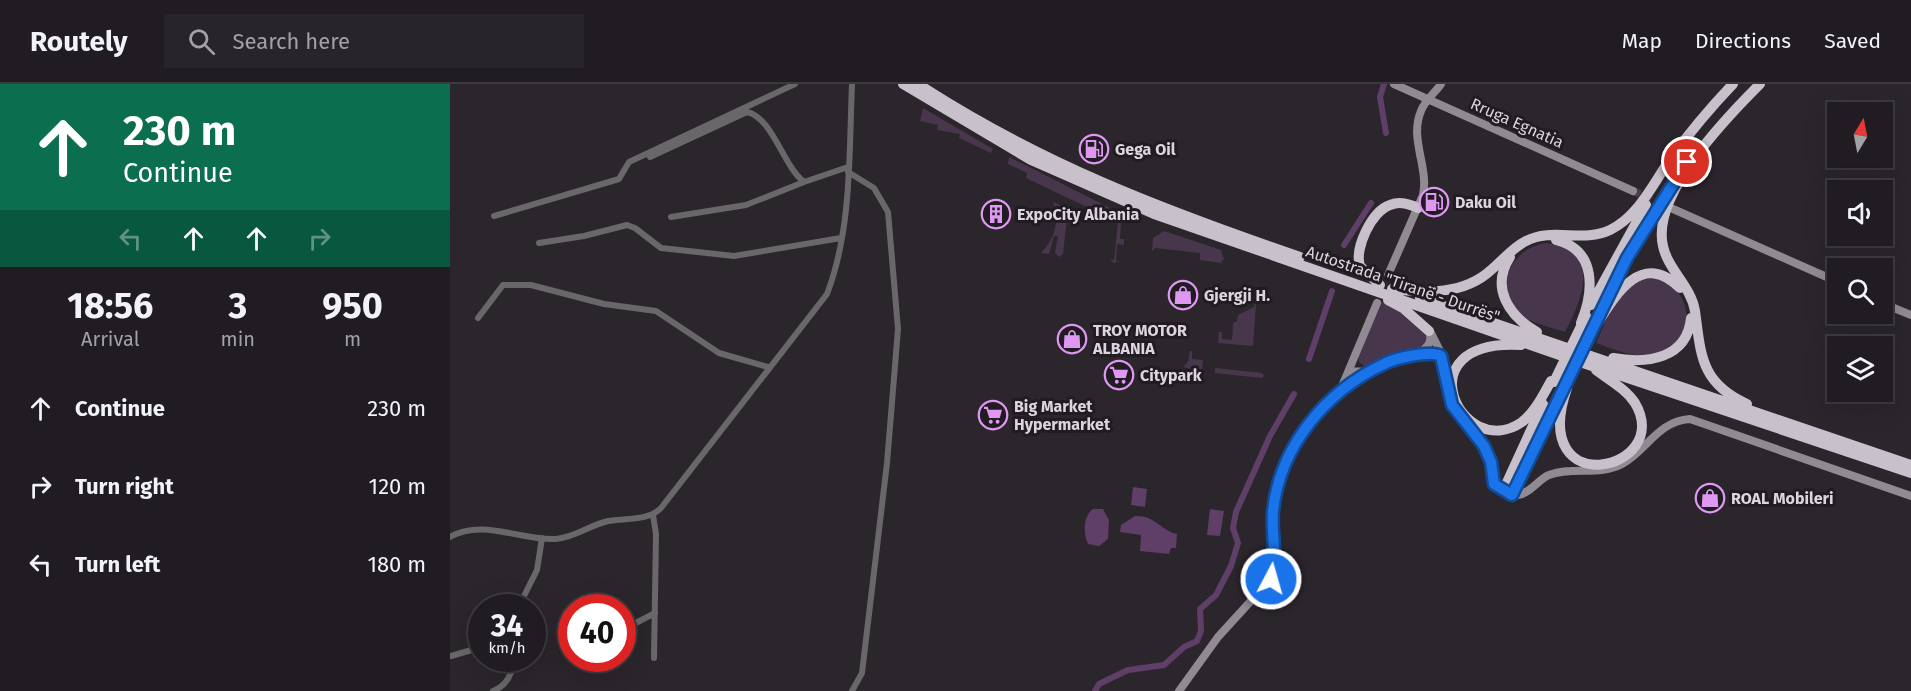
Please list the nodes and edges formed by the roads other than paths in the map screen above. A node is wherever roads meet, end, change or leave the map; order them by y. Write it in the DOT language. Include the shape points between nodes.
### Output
graph roads {
  1 [pos="795,84"];
  2 [pos="852,84"];
  3 [pos="890,84"];
  4 [pos="903,84"];
  5 [pos="1394,84"];
  6 [pos="1441,84"];
  7 [pos="1739,84"];
  8 [pos="1754,84"];
  9 [pos="1760,84"];
  10 [pos="917,88"];
  11 [pos="1734,94"];
  12 [pos="1428,99"];
  13 [pos="1721,111"];
  14 [pos="650,157"];
  15 [pos="848,170"];
  16 [pos="804,182"];
  17 [pos="1633,191"];
  18 [pos="1418,208"];
  19 [pos="1673,209"];
  20 [pos="494,216"];
  21 [pos="671,217"];
  22 [pos="841,238"];
  23 [pos="539,243"];
  24 [pos="1388,274"];
  25 [pos="1827,277"];
  26 [pos="1342,279"];
  27 [pos="1380,285"];
  28 [pos="1392,289"];
  29 [pos="1377,303"];
  30 [pos="1893,308"];
  31 [pos="1911,315"];
  32 [pos="478,318"];
  33 [pos="1591,318"];
  34 [pos="1429,331"];
  35 [pos="1553,342"];
  36 [pos="1534,346"];
  37 [pos="1354,355"];
  38 [pos="1407,357"];
  39 [pos="1590,360"];
  40 [pos="1444,362"];
  41 [pos="1380,365"];
  42 [pos="768,367"];
  43 [pos="1348,371"];
  44 [pos="1369,372"];
  45 [pos="1559,385"];
  46 [pos="1340,391"];
  47 [pos="1828,437"];
  48 [pos="1911,465"];
  49 [pos="1911,473"];
  50 [pos="1508,493"];
  51 [pos="1911,496"];
  52 [pos="653,515"];
  53 [pos="450,537"];
  54 [pos="542,538"];
  55 [pos="525,594"];
  56 [pos="655,613"];
  57 [pos="636,623"];
  58 [pos="468,651"];
  59 [pos="451,656"];
  60 [pos="654,658"];
  61 [pos="510,672"];
  62 [pos="494,691"];
  63 [pos="852,691"];
  64 [pos="1179,691"];
  1 -- 20 [label="street" via="629,162 619,179"];
  2 -- 15 [label="street"];
  3 -- 10 [label="highway"];
  4 -- 10 [label="highway, Autostrada \"Tiranë - Durrës\""];
  5 -- 12 [label="main road, Rruga Egnatia"];
  6 -- 12 [label="main road"];
  7 -- 11 [label="highway"];
  8 -- 11 [label="highway"];
  9 -- 11 [label="highway"];
  10 -- 26 [label="highway, Autostrada \"Tiranë - Durrës\"" via="1008,147 1103,194"];
  10 -- 27 [label="highway, Autostrada \"Tiranë - Durrës\"" via="1116,190"];
  11 -- 13 [label="highway"];
  11 -- 13 [label="highway"];
  12 -- 17 [label="main road, Rruga Egnatia"];
  12 -- 18 [label="main road" via="1417,129 1425,183"];
  13 -- 28 [label="highway" via="1671,159 1638,206 1612,229 1588,237 1532,238 1514,248 1482,278 1456,288 1428,292"];
  13 -- 33 [label="highway" via="1664,196"];
  13 -- 47 [label="highway" via="1666,204 1660,233 1665,254 1690,296 1700,354 1719,384 1742,402"];
  14 -- 16 [label="street" via="751,113 774,136 778,149"];
  15 -- 16 [label="street"];
  15 -- 22 [label="street"];
  15 -- 63 [label="street" via="874,188 888,212 898,329 887,463 862,673"];
  16 -- 21 [label="street" via="746,205"];
  18 -- 24 [label="main road"];
  18 -- 27 [label="highway" via="1400,203 1386,206 1362,242 1360,266"];
  19 -- 25 [label="main road"];
  22 -- 23 [label="street" via="734,255 661,248 627,225"];
  22 -- 42 [label="street" via="827,294"];
  26 -- 34 [label="highway" via="1403,308"];
  26 -- 36 [label="highway, Autostrada \"Tiranë - Durrës\""];
  27 -- 28 [label="highway, Autostrada \"Tiranë - Durrës\""];
  28 -- 35 [label="highway, Autostrada \"Tiranë - Durrës\""];
  29 -- 37 [label="main road"];
  30 -- 31 [label="main road"];
  32 -- 42 [label="street" via="503,285 531,285 604,304 656,311 719,353"];
  33 -- 35 [label="highway" via="1590,275 1576,250 1546,239 1515,251 1502,273 1505,302 1524,324"];
  33 -- 39 [label="highway" via="1620,288 1645,275 1658,275 1674,282 1688,298 1692,313 1686,337 1666,356 1642,361"];
  33 -- 45 [label="highway, bridge"];
  34 -- 38 [label="main road" via="1428,345"];
  34 -- 40 [label="main road"];
  35 -- 39 [label="highway, Autostrada \"Tiranë - Durrës\""];
  36 -- 39 [label="highway, Autostrada \"Tiranë - Durrës\""];
  36 -- 45 [label="highway" via="1494,345 1478,348 1466,356 1452,378 1452,394 1458,409 1477,426 1505,429 1527,417"];
  37 -- 41 [label="main road" via="1361,368"];
  37 -- 43 [label="main road"];
  38 -- 40 [label="main road" via="1438,354"];
  38 -- 41 [label="main road"];
  39 -- 45 [label="highway" via="1625,391 1638,410 1640,433 1623,458 1610,465 1595,465 1581,461 1567,450 1558,424"];
  39 -- 47 [label="highway, Autostrada \"Tiranë - Durrës\""];
  39 -- 49 [label="highway, Autostrada \"Tiranë - Durrës\""];
  40 -- 50 [label="main road" via="1452,405 1484,446 1494,484"];
  41 -- 44 [label="main road"];
  42 -- 52 [label="street"];
  43 -- 44 [label="main road"];
  43 -- 46 [label="main road"];
  44 -- 46 [label="main road"];
  45 -- 50 [label="highway"];
  46 -- 64 [label="main road" via="1300,434 1285,462 1273,510 1271,579 1218,637"];
  47 -- 48 [label="highway, Autostrada \"Tiranë - Durrës\""];
  50 -- 51 [label="main road" via="1524,493 1558,472 1620,465 1661,429 1690,419"];
  52 -- 54 [label="street" via="607,521 568,537"];
  52 -- 56 [label="street"];
  53 -- 54 [label="street" via="484,530"];
  54 -- 55 [label="street" via="537,570"];
  56 -- 57 [label="street"];
  56 -- 60 [label="street"];
  58 -- 59 [label="street"];
  61 -- 62 [label="street"];
}
